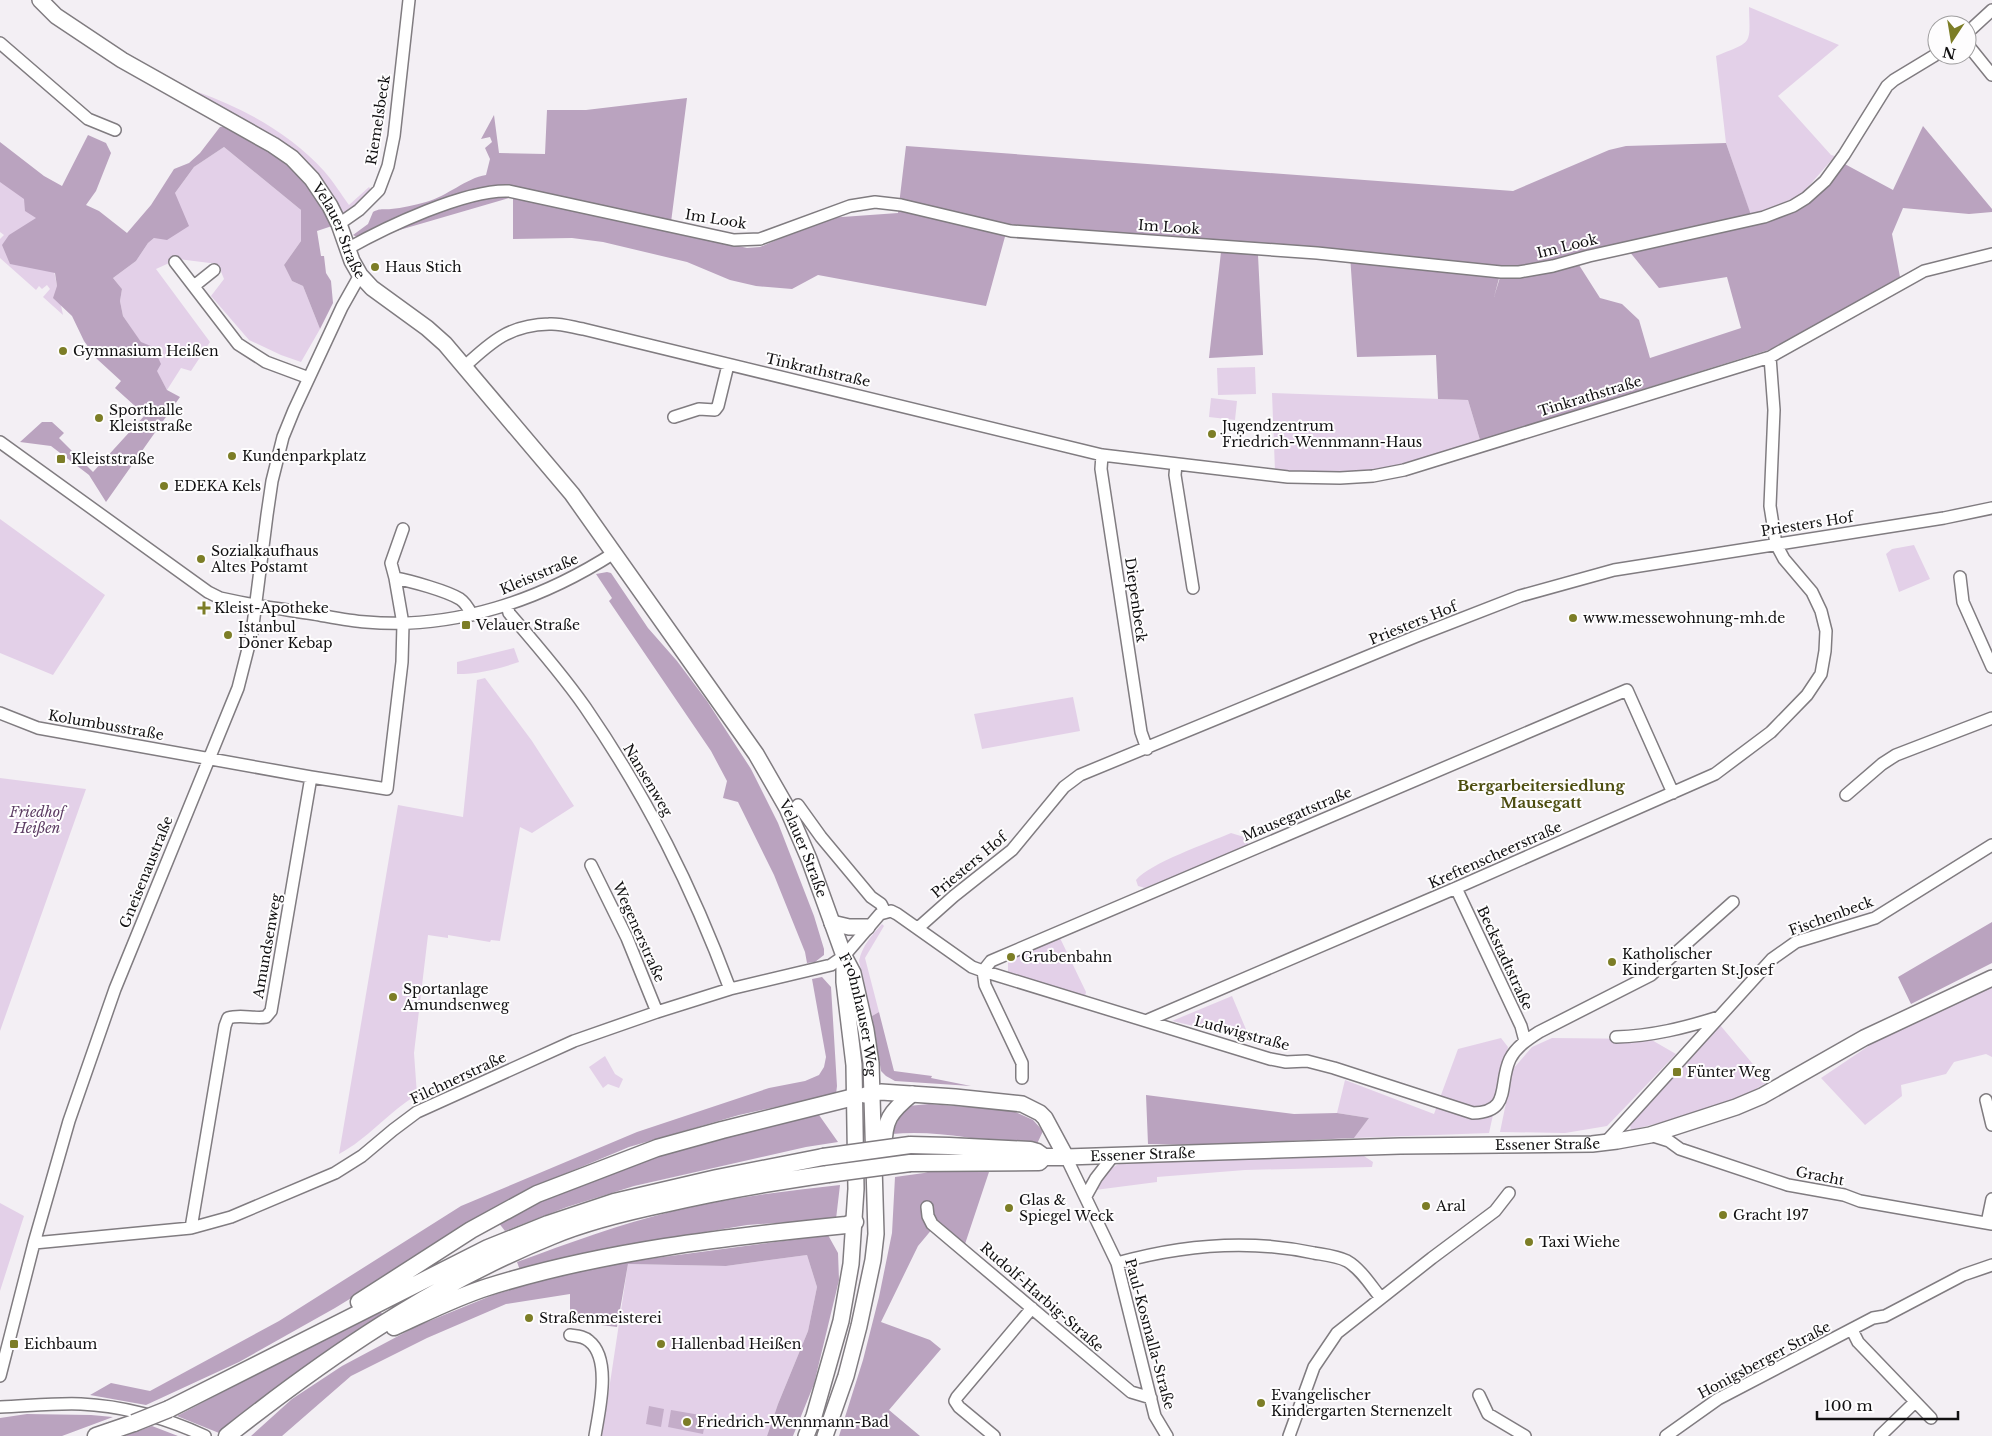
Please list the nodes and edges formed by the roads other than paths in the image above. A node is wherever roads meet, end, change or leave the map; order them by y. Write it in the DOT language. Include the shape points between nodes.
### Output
graph roads {
  1 [pos="40,0"];
  2 [pos="409,0"];
  3 [pos="1992,10"];
  4 [pos="1977,24"];
  5 [pos="0,43"];
  6 [pos="1977,56"];
  7 [pos="1927,60"];
  8 [pos="1992,75"];
  9 [pos="115,130"];
  10 [pos="339,224"];
  11 [pos="347,248"];
  12 [pos="1992,254"];
  13 [pos="175,262"];
  14 [pos="214,270"];
  15 [pos="360,275"];
  16 [pos="194,286"];
  17 [pos="1770,357"];
  18 [pos="728,365"];
  19 [pos="465,366"];
  20 [pos="309,378"];
  21 [pos="674,417"];
  22 [pos="0,442"];
  23 [pos="1102,455"];
  24 [pos="1176,464"];
  25 [pos="1992,508"];
  26 [pos="403,529"];
  27 [pos="1776,544"];
  28 [pos="614,554"];
  29 [pos="1960,577"];
  30 [pos="395,578"];
  31 [pos="1193,588"];
  32 [pos="256,605"];
  33 [pos="507,605"];
  34 [pos="472,614"];
  35 [pos="403,624"];
  36 [pos="1988,648"];
  37 [pos="1992,667"];
  38 [pos="0,713"];
  39 [pos="1992,718"];
  40 [pos="1147,749"];
  41 [pos="210,758"];
  42 [pos="311,777"];
  43 [pos="1673,793"];
  44 [pos="1846,795"];
  45 [pos="798,805"];
  46 [pos="1992,845"];
  47 [pos="591,865"];
  48 [pos="1456,888"];
  49 [pos="1733,902"];
  50 [pos="886,912"];
  51 [pos="832,923"];
  52 [pos="867,927"];
  53 [pos="918,928"];
  54 [pos="844,956"];
  55 [pos="983,971"];
  56 [pos="1992,978"];
  57 [pos="730,989"];
  58 [pos="657,1012"];
  59 [pos="1720,1016"];
  60 [pos="1148,1020"];
  61 [pos="1616,1037"];
  62 [pos="1525,1041"];
  63 [pos="1022,1078"];
  64 [pos="873,1092"];
  65 [pos="912,1094"];
  66 [pos="854,1097"];
  67 [pos="1986,1100"];
  68 [pos="1992,1125"];
  69 [pos="1650,1135"];
  70 [pos="1606,1142"];
  71 [pos="1113,1156"];
  72 [pos="1044,1157"];
  73 [pos="1066,1157"];
  74 [pos="1509,1193"];
  75 [pos="1086,1196"];
  76 [pos="1992,1199"];
  77 [pos="927,1207"];
  78 [pos="877,1210"];
  79 [pos="854,1222"];
  80 [pos="1990,1224"];
  81 [pos="191,1228"];
  82 [pos="34,1243"];
  83 [pos="873,1260"];
  84 [pos="1117,1263"];
  85 [pos="1992,1265"];
  86 [pos="1382,1298"];
  87 [pos="1032,1308"];
  88 [pos="1852,1330"];
  89 [pos="570,1336"];
  90 [pos="340,1353"];
  91 [pos="278,1355"];
  92 [pos="0,1376"];
  93 [pos="1479,1395"];
  94 [pos="1151,1398"];
  95 [pos="1915,1402"];
  96 [pos="0,1407"];
  97 [pos="1931,1418"];
  98 [pos="96,1436"];
  99 [pos="205,1436"];
  100 [pos="228,1436"];
  101 [pos="595,1436"];
  102 [pos="806,1436"];
  103 [pos="825,1436"];
  104 [pos="994,1436"];
  105 [pos="1167,1436"];
  106 [pos="1289,1436"];
  107 [pos="1525,1436"];
  108 [pos="1666,1436"];
  109 [pos="1880,1436"];
  1 -- 10 [label="main road, Velauer Straße" via="56,16 122,60 292,158 312,179"];
  2 -- 10 [label="street, Riemelsbeck" via="388,166 379,190"];
  3 -- 4 [label="street"];
  5 -- 9 [label="street" via="88,120"];
  6 -- 8 [label="street"];
  7 -- 11 [label="street, Im Look" via="1887,86 1842,159 1816,190 1793,206 1764,216 1529,271 1501,272 1317,253 1011,231 875,202 850,206 760,239 734,240 509,191 478,194 424,213"];
  10 -- 11 [label="main road, Velauer Straße"];
  11 -- 15 [label="main road, Velauer Straße"];
  12 -- 17 [label="street, Tinkrathstraße" via="1924,270"];
  13 -- 16 [label="street"];
  14 -- 16 [label="street"];
  15 -- 19 [label="main road, Velauer Straße" via="427,328"];
  15 -- 20 [label="street, Gneisenaustraße"];
  16 -- 20 [label="street" via="238,344 266,362"];
  17 -- 24 [label="street, Tinkrathstraße" via="1387,474 1340,478 1288,477"];
  17 -- 27 [label="street, Kreftenscheerstraße" via="1774,410 1770,506"];
  18 -- 19 [label="street, Tinkrathstraße" via="583,329 550,324 517,328 488,345"];
  18 -- 21 [label="street" via="715,410 699,409"];
  18 -- 23 [label="street, Tinkrathstraße"];
  19 -- 28 [label="main road, Velauer Straße" via="572,494"];
  20 -- 32 [label="street, Gneisenaustraße" via="277,458"];
  22 -- 32 [label="street, Kleiststraße" via="208,592 220,598"];
  23 -- 24 [label="street, Tinkrathstraße"];
  23 -- 40 [label="street, Diepenbeck" via="1101,469 1124,622 1141,732"];
  24 -- 31 [label="street"];
  25 -- 27 [label="street, Priesters Hof"];
  26 -- 30 [label="street" via="390,562"];
  27 -- 40 [label="street, Priesters Hof" via="1614,570 1520,596"];
  27 -- 43 [label="street, Kreftenscheerstraße" via="1812,592 1821,611 1826,631 1821,674 1771,732 1715,774"];
  28 -- 33 [label="street, Kleiststraße" via="569,580"];
  28 -- 51 [label="main road, Velauer Straße" via="756,754 787,808"];
  29 -- 36 [label="street" via="1963,602"];
  30 -- 34 [label="street" via="460,599"];
  30 -- 35 [label="street"];
  32 -- 35 [label="street, Kleiststraße" via="366,622"];
  32 -- 41 [label="street, Gneisenaustraße" via="248,654 238,688"];
  33 -- 34 [label="street, Kleiststraße"];
  33 -- 57 [label="street, Nansenweg" via="509,613 584,705 635,785 679,865"];
  34 -- 35 [label="street, Kleiststraße"];
  35 -- 42 [label="street" via="402,662 387,789"];
  36 -- 37 [label="street"];
  38 -- 41 [label="street, Kolumbusstraße" via="38,728"];
  39 -- 44 [label="street" via="1896,755"];
  40 -- 53 [label="street, Priesters Hof" via="1080,775 1064,787 1012,850"];
  41 -- 42 [label="street"];
  41 -- 82 [label="street, Gneisenaustraße" via="115,989 69,1121"];
  42 -- 81 [label="street, Amundsenweg" via="271,1011 266,1017 256,1019 236,1015 228,1018 225,1026"];
  43 -- 48 [label="street, Kreftenscheerstraße"];
  43 -- 55 [label="street, Mausegattstraße" via="1627,690 991,961"];
  45 -- 50 [label="street, Velauer Straße" via="820,836"];
  46 -- 59 [label="street, Fischenbeck" via="1875,918 1796,942 1772,959"];
  47 -- 58 [label="street, Wegenerstraße" via="627,938"];
  48 -- 60 [label="street, Kreftenscheerstraße"];
  48 -- 62 [label="street, Beckstadtstraße" via="1521,1026"];
  49 -- 62 [label="street" via="1651,975"];
  50 -- 52 [label="street"];
  50 -- 53 [label="street, Velauer Straße" via="897,914"];
  51 -- 52 [label="main road"];
  51 -- 54 [label="main road, Velauer Straße"];
  52 -- 54 [label="street"];
  53 -- 55 [label="street, Velauer Straße" via="972,967"];
  54 -- 57 [label="street, Filchnerstraße" via="824,968"];
  54 -- 64 [label="main road, Frohnhauser Weg" via="853,973 866,1030"];
  54 -- 66 [label="main road, Frohnhauser Weg"];
  55 -- 60 [label="street, Ludwigstraße" via="1142,1021"];
  55 -- 63 [label="street" via="985,985 1022,1063"];
  56 -- 69 [label="main road, Essener Straße" via="1864,1038 1762,1096"];
  57 -- 58 [label="street, Filchnerstraße"];
  58 -- 81 [label="street, Filchnerstraße" via="574,1041 417,1112 362,1156 334,1173 231,1217"];
  59 -- 61 [label="street" via="1663,1033"];
  59 -- 70 [label="street, Fischenbeck"];
  60 -- 62 [label="street, Ludwigstraße" via="1164,1028 1270,1059 1307,1061 1334,1068 1473,1114 1494,1109 1500,1101 1509,1061"];
  64 -- 65 [label="main road"];
  64 -- 66 [label="main road"];
  64 -- 78 [label="main road, Frohnhauser Weg"];
  65 -- 73 [label="main road" via="1022,1104 1045,1118"];
  65 -- 83 [label="main road" via="890,1115 884,1130 886,1220"];
  66 -- 79 [label="main road, Frohnhauser Weg"];
  66 -- 91 [label="highway" via="657,1148 537,1194 471,1230"];
  67 -- 68 [label="street"];
  69 -- 70 [label="main road, Essener Straße"];
  69 -- 80 [label="street, Gracht" via="1669,1141 1680,1149 1788,1185"];
  70 -- 71 [label="main road, Essener Straße"];
  71 -- 73 [label="main road, Essener Straße"];
  71 -- 75 [label="street"];
  72 -- 73 [label="highway"];
  72 -- 90 [label="highway, bridge" via="1039,1162 910,1163 718,1192 617,1214 553,1235 496,1260 424,1297"];
  72 -- 91 [label="highway, bridge" via="1030,1150 910,1145 823,1157 614,1202 488,1248"];
  73 -- 75 [label="street, Paul-Kosmalla-Straße"];
  74 -- 86 [label="street" via="1496,1211"];
  75 -- 84 [label="street, Paul-Kosmalla-Straße"];
  76 -- 80 [label="street"];
  77 -- 87 [label="street, Rudolf-Harbig-Straße" via="932,1224"];
  78 -- 79 [label="main road"];
  78 -- 83 [label="main road, Frohnhauser Weg"];
  79 -- 90 [label="highway" via="626,1254 543,1271 486,1288 430,1310"];
  79 -- 102 [label="main road, Frohnhauser Weg" via="852,1264 841,1321"];
  81 -- 82 [label="street, Filchnerstraße"];
  82 -- 92 [label="street, Gneisenaustraße"];
  83 -- 103 [label="main road, Frohnhauser Weg" via="846,1376"];
  84 -- 86 [label="street" via="1176,1251 1236,1244 1298,1249 1350,1262"];
  84 -- 94 [label="street, Paul-Kosmalla-Straße"];
  85 -- 88 [label="street, Honigsberger Straße" via="1962,1275"];
  86 -- 106 [label="street" via="1338,1333 1325,1350 1310,1378"];
  87 -- 94 [label="street, Rudolf-Harbig-Straße" via="1131,1392"];
  87 -- 104 [label="street" via="955,1401"];
  88 -- 95 [label="street, Honigsberger Straße" via="1858,1342"];
  88 -- 108 [label="street, Honigsberger Straße" via="1718,1399"];
  89 -- 101 [label="street" via="590,1341 602,1367 602,1392"];
  90 -- 100 [label="highway"];
  91 -- 98 [label="highway, bridge" via="169,1409"];
  93 -- 107 [label="street" via="1488,1414"];
  94 -- 105 [label="street, Paul-Kosmalla-Straße" via="1155,1416"];
  95 -- 97 [label="street, Honigsberger Straße"];
  95 -- 109 [label="street"];
  96 -- 99 [label="street" via="65,1404 109,1407 157,1417"];
}
